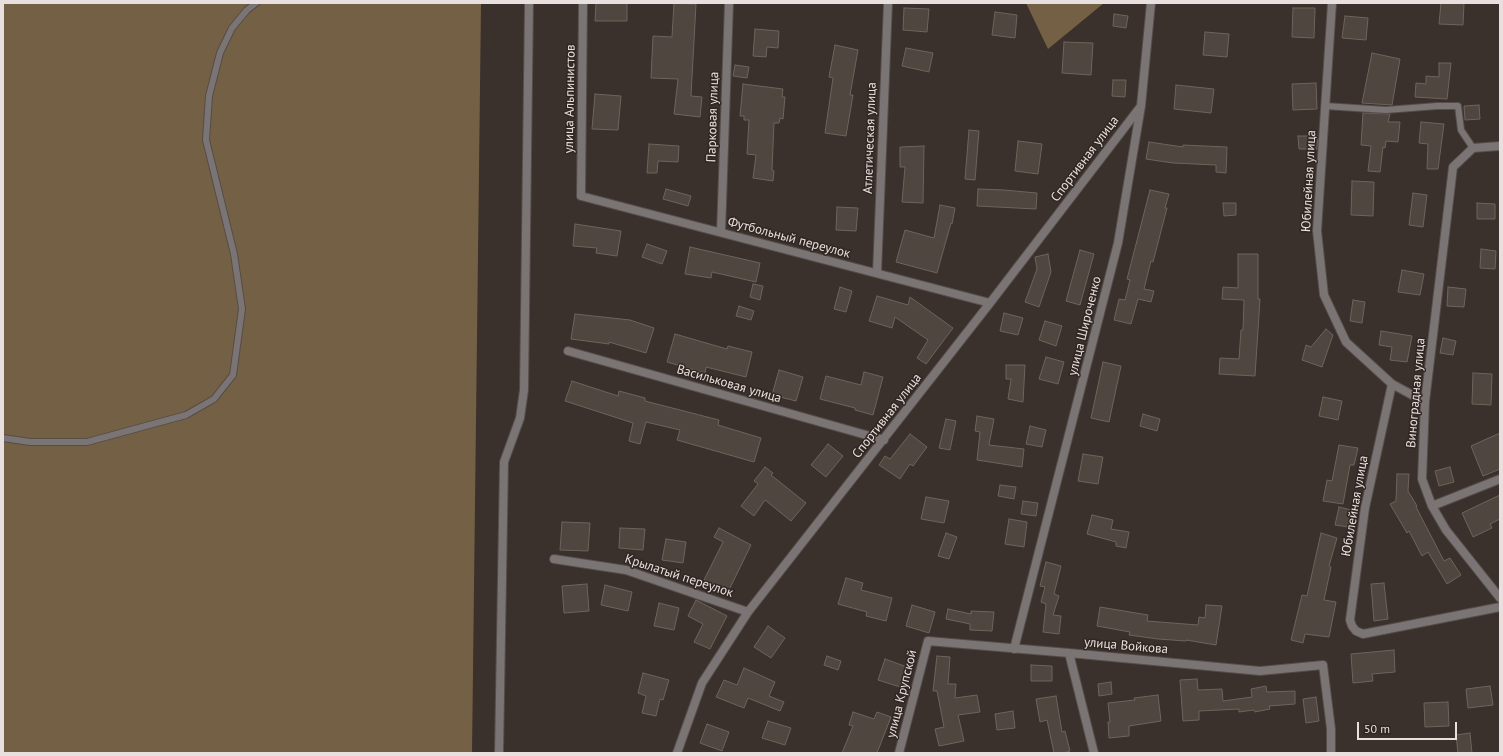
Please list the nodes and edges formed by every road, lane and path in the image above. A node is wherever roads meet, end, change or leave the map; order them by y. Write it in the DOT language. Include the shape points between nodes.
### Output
graph roads {
  1 [pos="256,3"];
  2 [pos="529,3"];
  3 [pos="583,3"];
  4 [pos="729,3"];
  5 [pos="888,3"];
  6 [pos="1151,3"];
  7 [pos="1332,3"];
  8 [pos="1140,106"];
  9 [pos="1325,106"];
  10 [pos="1500,146"];
  11 [pos="1473,148"];
  12 [pos="581,196"];
  13 [pos="721,232"];
  14 [pos="877,273"];
  15 [pos="990,303"];
  16 [pos="568,351"];
  17 [pos="1392,384"];
  18 [pos="1425,402"];
  19 [pos="3,438"];
  20 [pos="884,440"];
  21 [pos="1500,479"];
  22 [pos="1432,506"];
  23 [pos="554,559"];
  24 [pos="1500,598"];
  25 [pos="1500,607"];
  26 [pos="748,612"];
  27 [pos="928,641"];
  28 [pos="1014,649"];
  29 [pos="1069,653"];
  30 [pos="499,753"];
  31 [pos="676,753"];
  32 [pos="899,753"];
  33 [pos="1094,753"];
  34 [pos="1331,753"];
  1 -- 19 [label="lane" via="232,28 220,53 209,96 206,140 234,254 242,309 233,375 214,399 186,415 87,442 30,442"];
  2 -- 30 [label="street" via="524,390 520,418 504,462"];
  3 -- 12 [label="street, улица Альпинистов"];
  4 -- 13 [label="street, Парковая улица"];
  5 -- 14 [label="street, Атлетическая улица"];
  6 -- 8 [label="street, улица Широченко"];
  7 -- 9 [label="street, Юбилейная улица"];
  8 -- 15 [label="street, Спортивная улица"];
  8 -- 28 [label="street, улица Широченко" via="1118,243"];
  9 -- 11 [label="lane" via="1386,110 1458,106 1461,130"];
  9 -- 17 [label="street, Юбилейная улица" via="1317,231 1324,295 1346,342"];
  10 -- 11 [label="street"];
  11 -- 18 [label="street, Виноградная улица" via="1453,167"];
  12 -- 13 [label="street, Футбольный переулок"];
  13 -- 14 [label="street, Футбольный переулок"];
  14 -- 15 [label="street, Футбольный переулок"];
  15 -- 20 [label="street, Спортивная улица"];
  16 -- 20 [label="street, Васильковая улица"];
  17 -- 18 [label="street, Юбилейная улица"];
  17 -- 25 [label="street, Юбилейная улица" via="1365,508 1350,620 1352,626 1364,634"];
  18 -- 22 [label="street, Виноградная улица" via="1422,479"];
  20 -- 26 [label="street, Спортивная улица"];
  21 -- 22 [label="street"];
  22 -- 24 [label="street, Виноградная улица" via="1446,530"];
  23 -- 26 [label="street, Крылатый переулок" via="626,570"];
  26 -- 31 [label="street, Спортивная улица" via="702,683"];
  27 -- 28 [label="street, улица Войкова"];
  27 -- 32 [label="street, улица Крупской"];
  28 -- 29 [label="street, улица Войкова"];
  29 -- 33 [label="street"];
  29 -- 34 [label="street, улица Войкова" via="1260,670 1322,666 1331,729"];
}
